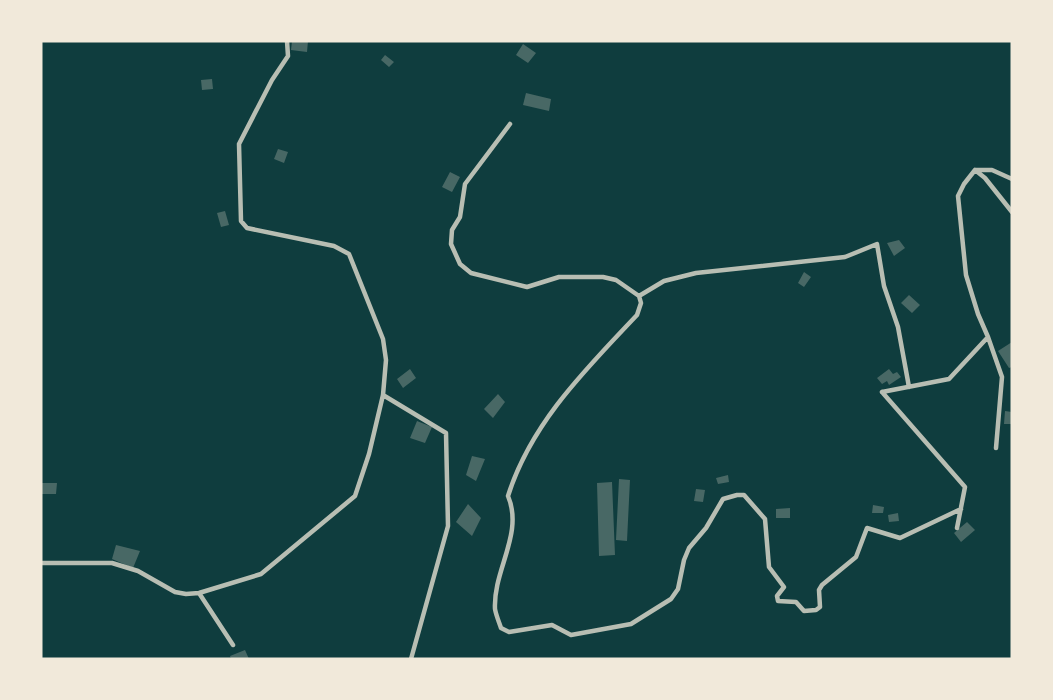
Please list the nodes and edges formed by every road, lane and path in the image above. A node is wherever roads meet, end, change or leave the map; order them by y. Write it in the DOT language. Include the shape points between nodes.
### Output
graph roads {
  1 [pos="287,41"];
  2 [pos="510,124"];
  3 [pos="976,170"];
  4 [pos="1012,179"];
  5 [pos="1012,212"];
  6 [pos="639,296"];
  7 [pos="988,337"];
  8 [pos="909,387"];
  9 [pos="383,395"];
  10 [pos="996,448"];
  11 [pos="961,509"];
  12 [pos="957,528"];
  13 [pos="41,563"];
  14 [pos="199,593"];
  15 [pos="233,646"];
  16 [pos="411,659"];
  1 -- 9 [label="street" via="288,56 239,144 240,221 247,228 334,246 348,254 383,339 386,360"];
  2 -- 6 [label="street" via="465,184 460,217 452,230 451,244 460,264 471,273 527,287 558,277 603,276 616,280"];
  3 -- 4 [label="street" via="992,170"];
  3 -- 5 [label="street"];
  3 -- 7 [label="street" via="958,196 966,274"];
  6 -- 8 [label="street" via="664,282 696,273 845,258 877,244"];
  6 -- 11 [label="street" via="641,303 637,315 574,381 552,410 512,481 508,496 514,524 497,584 495,610 500,628 509,632 552,626 571,636 632,624 671,599 678,588 689,548 706,528 723,499 737,494 744,495 765,519 769,567 784,587 777,596 778,602 796,602 804,611 820,607 819,590 856,557 867,528 900,538"];
  7 -- 8 [label="street" via="949,379"];
  7 -- 10 [label="street" via="1002,377"];
  8 -- 11 [label="street" via="882,392 966,487"];
  9 -- 14 [label="street" via="355,496 261,574"];
  9 -- 16 [label="street" via="446,433 448,526"];
  11 -- 12 [label="street"];
  13 -- 14 [label="street" via="112,563 138,571 175,592"];
  14 -- 15 [label="street"];
}
